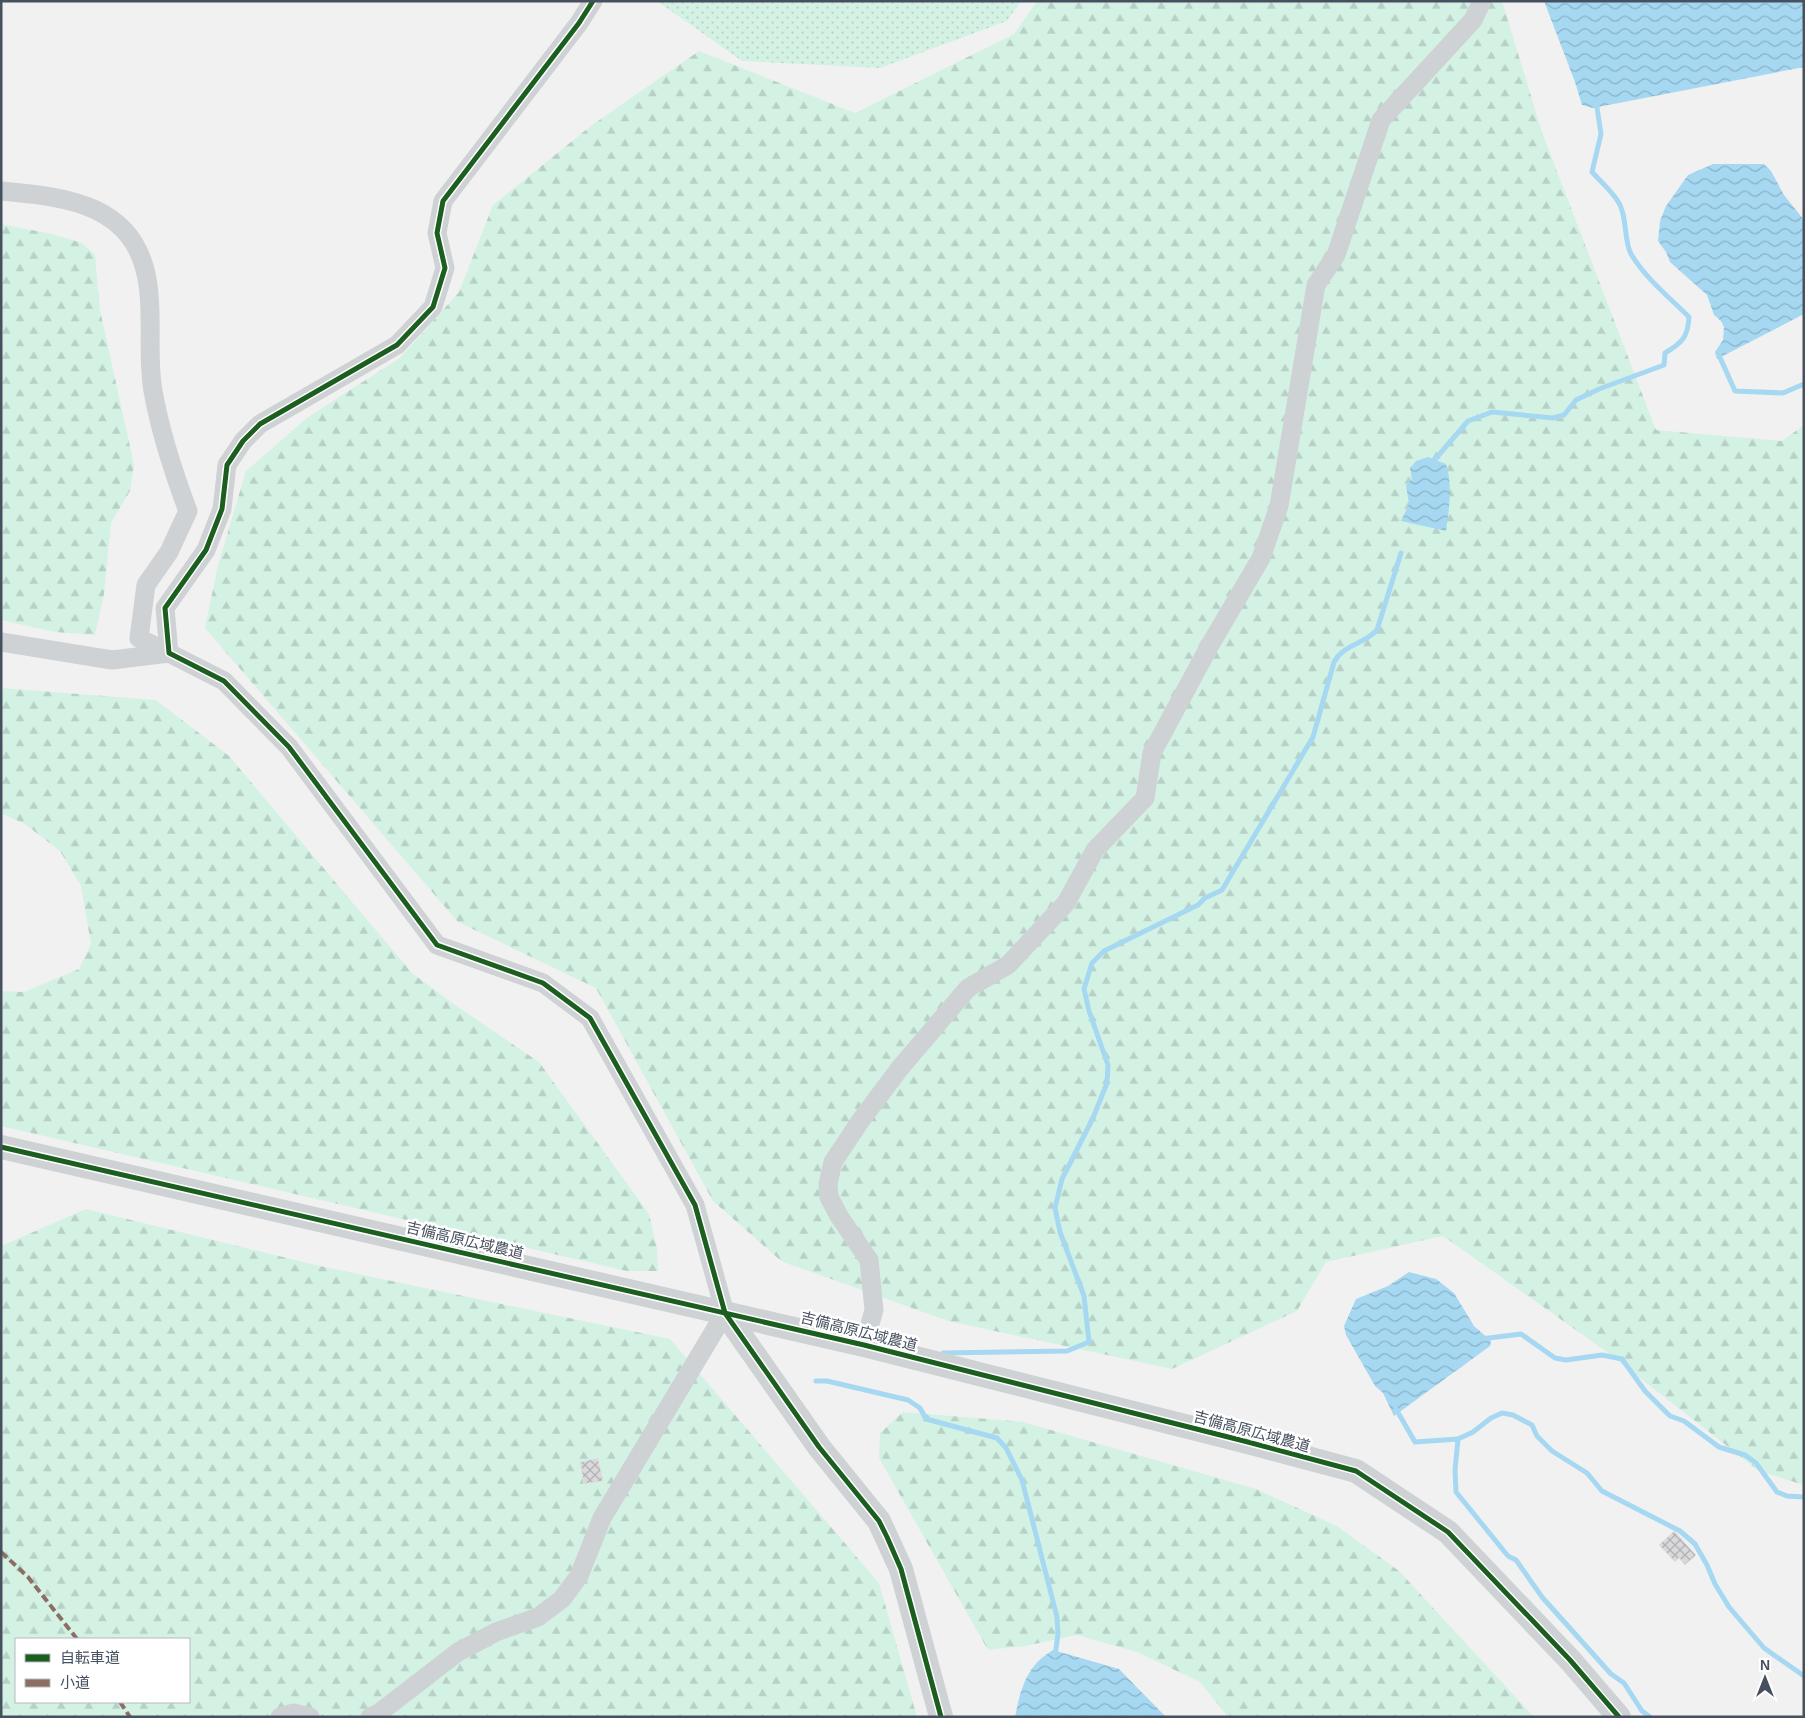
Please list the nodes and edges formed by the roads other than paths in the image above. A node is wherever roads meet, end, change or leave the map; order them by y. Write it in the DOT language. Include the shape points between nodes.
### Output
graph roads {
  1 [pos="593,1"];
  2 [pos="1482,1"];
  3 [pos="1,191"];
  4 [pos="1,642"];
  5 [pos="168,653"];
  6 [pos="1,1146"];
  7 [pos="725,1313"];
  8 [pos="864,1344"];
  9 [pos="280,1717"];
  10 [pos="310,1717"];
  11 [pos="370,1717"];
  12 [pos="941,1717"];
  13 [pos="1619,1717"];
  1 -- 5 [label="street" via="443,201 437,233 445,268 433,307 397,345 260,424 243,441 227,465 222,509 206,550 165,608"];
  2 -- 8 [label="street" via="1473,20 1381,120 1336,255 1316,285 1276,515 1261,558 1152,753 1145,798 1095,850 1066,903 1008,965 968,988 900,1068 833,1162 829,1197 870,1260 874,1310"];
  3 -- 5 [label="street" via="70,200 108,215 130,235 141,255 148,285 153,390 188,511 169,552 146,585 139,638"];
  4 -- 5 [label="street" via="112,660"];
  5 -- 7 [label="street" via="224,681 289,746 437,945 543,983 590,1018 695,1205"];
  6 -- 7 [label="street, 吉備高原広域農道"];
  7 -- 8 [label="street, 吉備高原広域農道"];
  7 -- 11 [label="street" via="602,1518 579,1576 562,1599 538,1617 496,1632 458,1652"];
  7 -- 12 [label="street" via="819,1447 879,1521 901,1569"];
  8 -- 13 [label="street, 吉備高原広域農道" via="1356,1471 1448,1532 1570,1660"];
  9 -- 10 [label="street" via="294,1712"];
}
